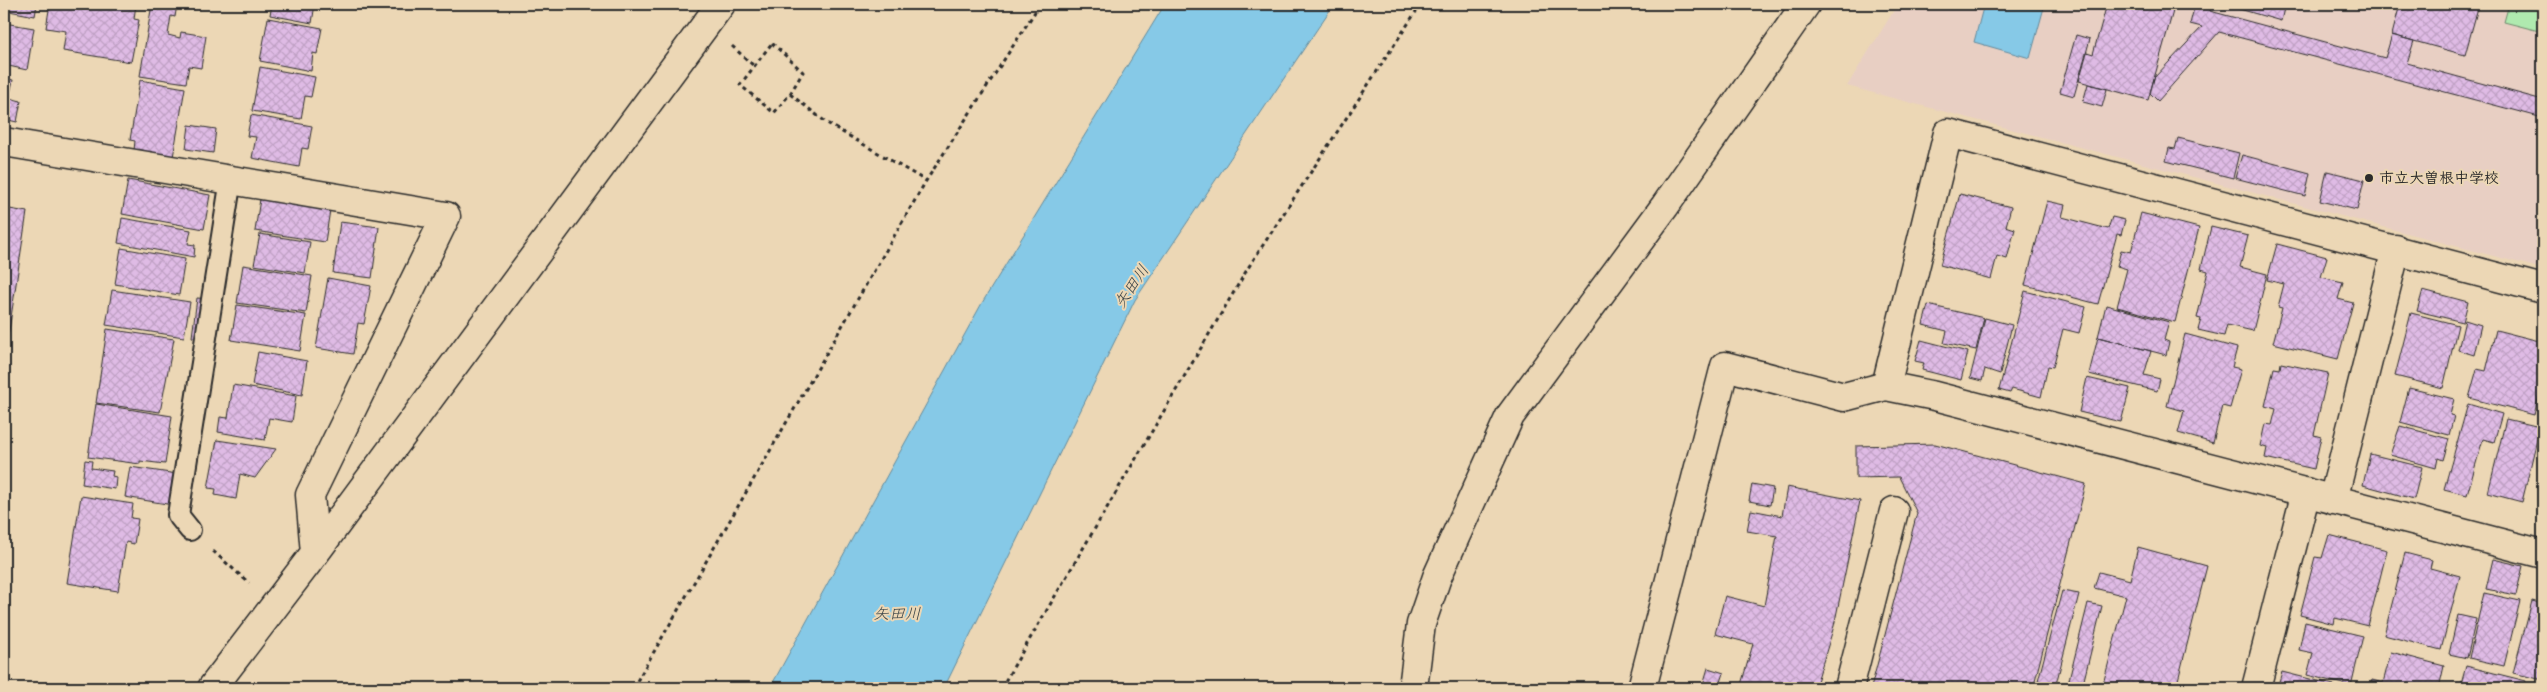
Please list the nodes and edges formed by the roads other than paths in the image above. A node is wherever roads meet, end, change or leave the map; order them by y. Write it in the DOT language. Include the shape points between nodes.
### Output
graph roads {
  1 [pos="721,4"];
  2 [pos="1806,4"];
  3 [pos="4,142"];
  4 [pos="231,179"];
  5 [pos="2396,249"];
  6 [pos="2543,289"];
  7 [pos="1886,386"];
  8 [pos="2306,492"];
  9 [pos="2333,500"];
  10 [pos="1894,511"];
  11 [pos="190,530"];
  12 [pos="315,553"];
  13 [pos="2543,554"];
  14 [pos="212,688"];
  15 [pos="1413,688"];
  16 [pos="1642,688"];
  17 [pos="1849,688"];
  18 [pos="2256,688"];
  1 -- 12 [label="street"];
  2 -- 15 [label="street" via="1665,206 1510,416 1437,578 1421,624"];
  3 -- 4 [label="street"];
  4 -- 11 [label="lane" via="178,514"];
  4 -- 12 [label="street" via="446,216 310,495"];
  5 -- 6 [label="street"];
  5 -- 7 [label="street" via="1948,133"];
  5 -- 9 [label="street"];
  7 -- 8 [label="street"];
  7 -- 16 [label="street" via="1844,397 1725,366"];
  8 -- 9 [label="street"];
  8 -- 18 [label="street"];
  9 -- 13 [label="street"];
  10 -- 17 [label="street"];
  12 -- 14 [label="street"];
}
